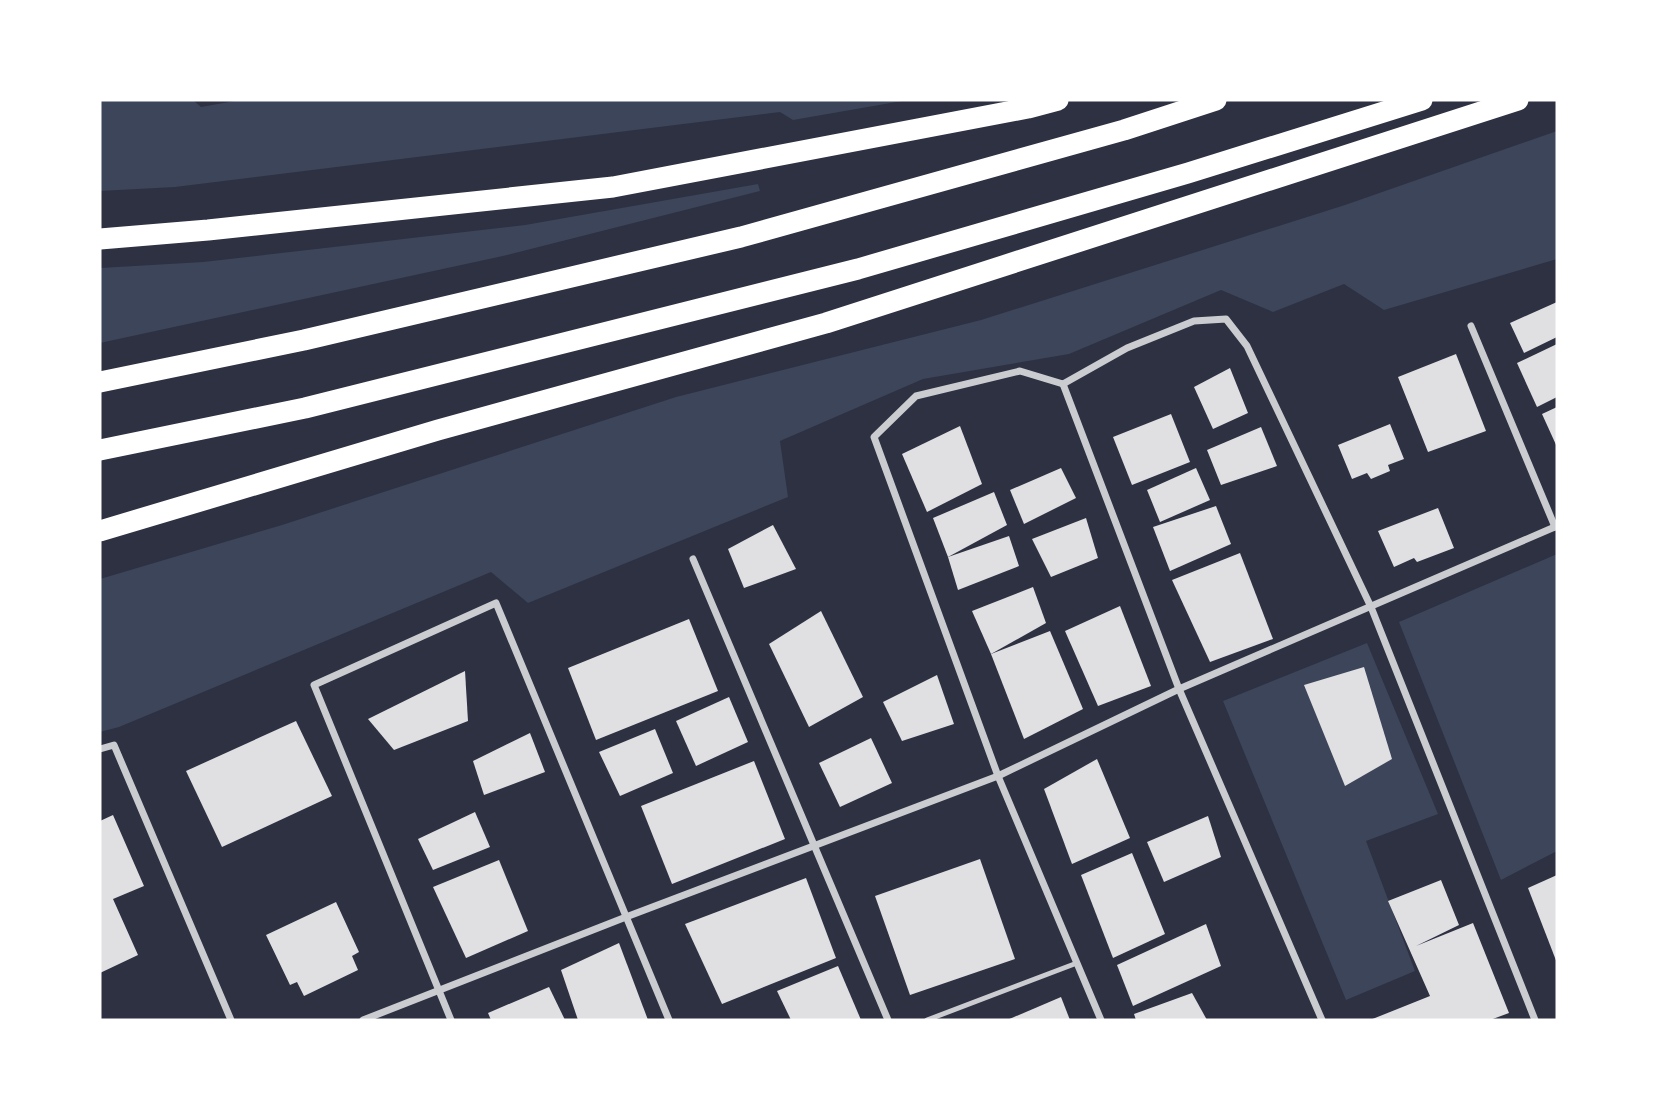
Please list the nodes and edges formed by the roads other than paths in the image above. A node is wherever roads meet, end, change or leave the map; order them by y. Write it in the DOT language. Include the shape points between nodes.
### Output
graph roads {
  1 [pos="1059,100"];
  2 [pos="1216,100"];
  3 [pos="1422,100"];
  4 [pos="1518,100"];
  5 [pos="100,239"];
  6 [pos="1471,326"];
  7 [pos="100,382"];
  8 [pos="1063,384"];
  9 [pos="100,450"];
  10 [pos="1556,526"];
  11 [pos="100,531"];
  12 [pos="693,559"];
  13 [pos="1371,607"];
  14 [pos="1179,689"];
  15 [pos="100,749"];
  16 [pos="998,776"];
  17 [pos="814,845"];
  18 [pos="626,917"];
  19 [pos="1077,963"];
  20 [pos="438,991"];
  21 [pos="231,1020"];
  22 [pos="363,1020"];
  23 [pos="451,1020"];
  24 [pos="669,1020"];
  25 [pos="888,1020"];
  26 [pos="927,1020"];
  27 [pos="1101,1020"];
  28 [pos="1322,1020"];
  29 [pos="1535,1020"];
  1 -- 5 [label="highway" via="613,187"];
  2 -- 7 [label="highway" via="741,237 304,340"];
  3 -- 9 [label="highway" via="858,269 305,408"];
  4 -- 11 [label="highway" via="826,323 438,430"];
  6 -- 10 [label="street"];
  8 -- 13 [label="street" via="1127,348 1194,321 1226,319 1247,346"];
  8 -- 14 [label="street"];
  8 -- 16 [label="street" via="1020,371 916,396 874,437"];
  10 -- 13 [label="street"];
  12 -- 17 [label="street"];
  13 -- 14 [label="street"];
  13 -- 29 [label="street"];
  14 -- 16 [label="street"];
  14 -- 28 [label="street"];
  15 -- 21 [label="street" via="114,745"];
  16 -- 17 [label="street"];
  16 -- 19 [label="street"];
  17 -- 18 [label="street"];
  17 -- 25 [label="street"];
  18 -- 20 [label="street"];
  18 -- 20 [label="street" via="496,603 314,685"];
  18 -- 24 [label="street"];
  19 -- 26 [label="lane"];
  19 -- 27 [label="street"];
  20 -- 22 [label="street"];
  20 -- 23 [label="street"];
}
